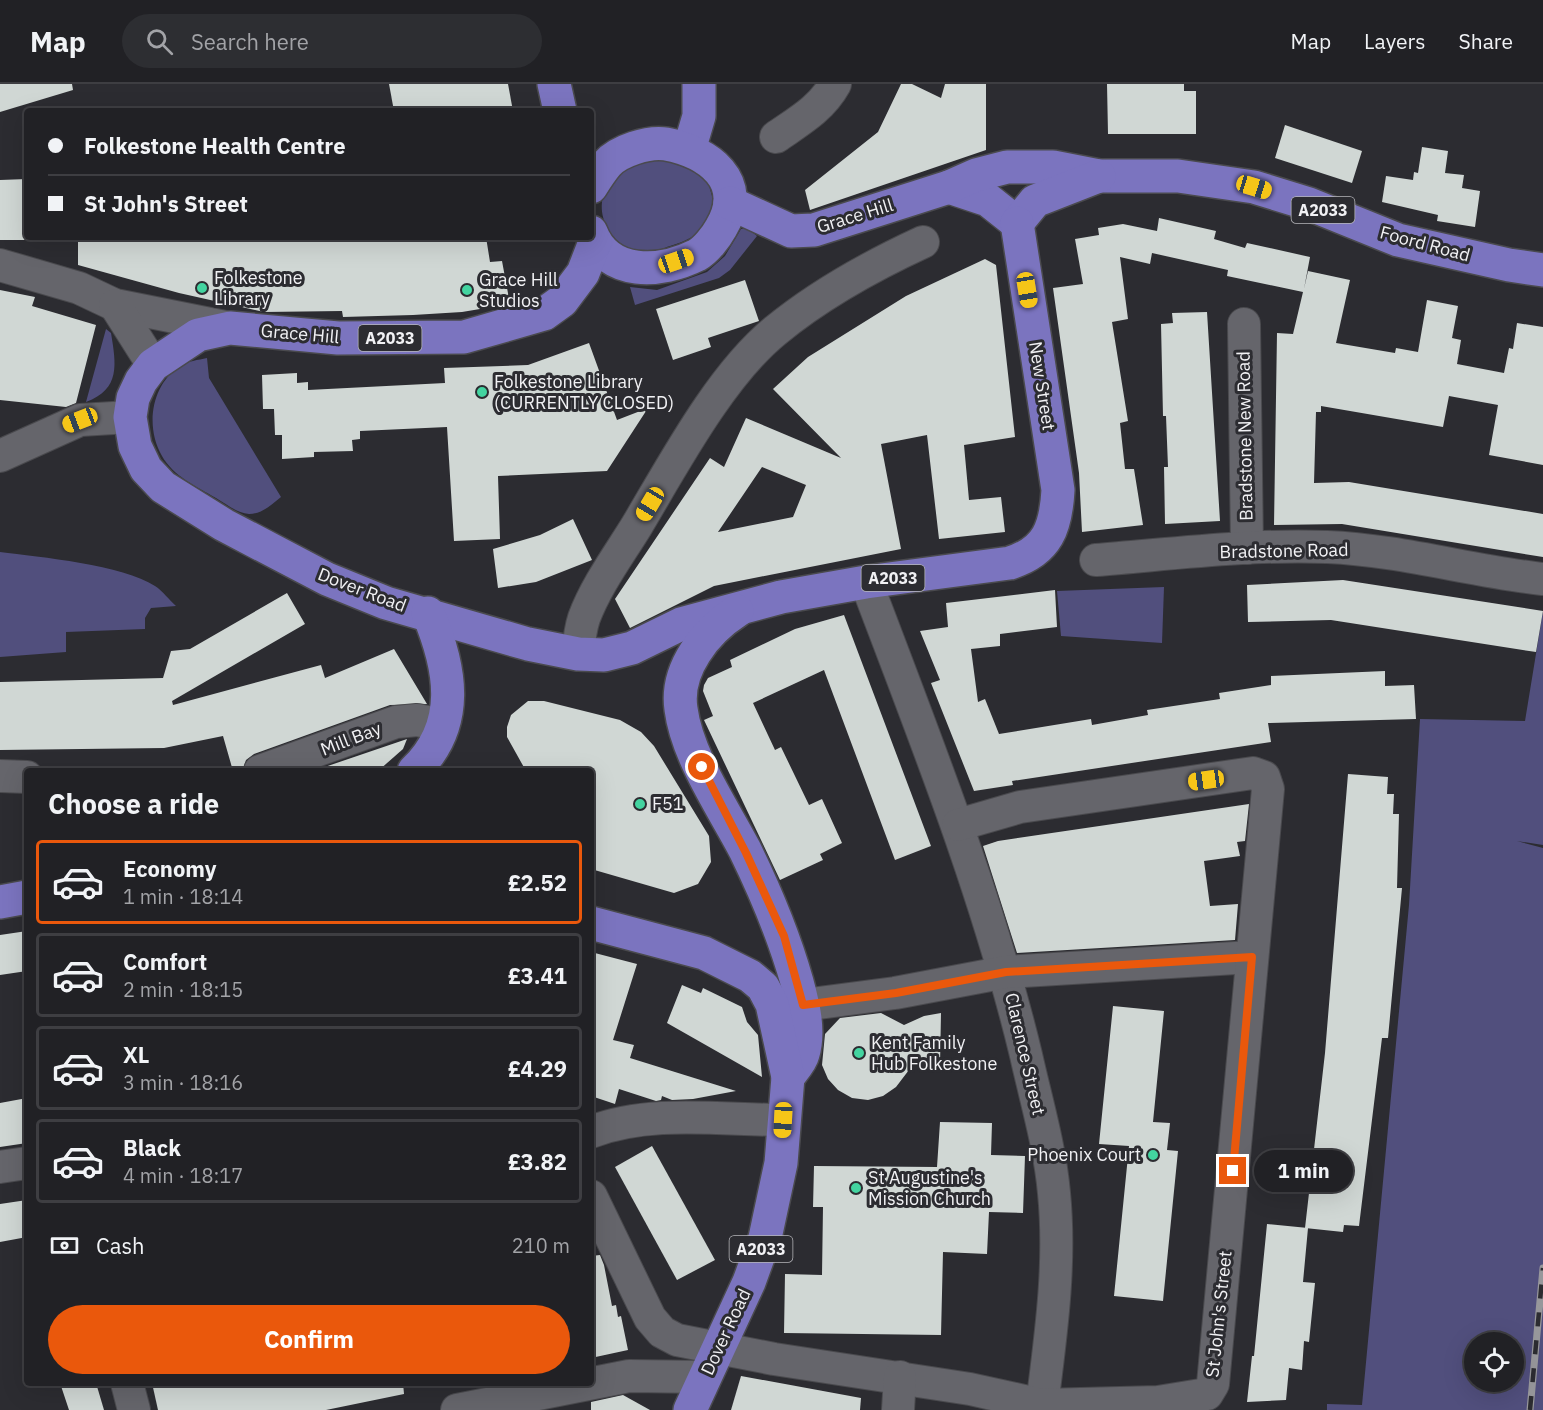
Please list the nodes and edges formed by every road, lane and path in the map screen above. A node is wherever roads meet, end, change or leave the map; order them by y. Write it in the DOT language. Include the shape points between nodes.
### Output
graph roads {
  1 [pos="554,84"];
  2 [pos="699,84"];
  3 [pos="835,84"];
  4 [pos="559,108"];
  5 [pos="776,137"];
  6 [pos="689,150"];
  7 [pos="1099,176"];
  8 [pos="594,183"];
  9 [pos="949,187"];
  10 [pos="730,203"];
  11 [pos="1017,224"];
  12 [pos="594,238"];
  13 [pos="592,240"];
  14 [pos="924,242"];
  15 [pos="0,265"];
  16 [pos="1543,270"];
  17 [pos="115,305"];
  18 [pos="1244,324"];
  19 [pos="230,328"];
  20 [pos="153,365"];
  21 [pos="130,417"];
  22 [pos="0,456"];
  23 [pos="1247,548"];
  24 [pos="1096,560"];
  25 [pos="1543,579"];
  26 [pos="866,582"];
  27 [pos="741,609"];
  28 [pos="428,614"];
  29 [pos="578,654"];
  30 [pos="431,748"];
  31 [pos="268,768"];
  32 [pos="0,776"];
  33 [pos="24,777"];
  34 [pos="957,825"];
  35 [pos="24,898"];
  36 [pos="0,902"];
  37 [pos="594,924"];
  38 [pos="1252,957"];
  39 [pos="1006,972"];
  40 [pos="803,1005"];
  41 [pos="788,1077"];
  42 [pos="783,1120"];
  43 [pos="594,1131"];
  44 [pos="24,1163"];
  45 [pos="0,1167"];
  46 [pos="594,1202"];
  47 [pos="720,1346"];
  48 [pos="705,1377"];
  49 [pos="900,1377"];
  50 [pos="594,1383"];
  51 [pos="128,1386"];
  52 [pos="578,1386"];
  53 [pos="1042,1405"];
  54 [pos="1080,1408"];
  55 [pos="134,1410"];
  56 [pos="457,1410"];
  57 [pos="690,1410"];
  58 [pos="898,1410"];
  1 -- 4 [label="main road"];
  2 -- 6 [label="main road" via="699,116"];
  3 -- 5 [label="street" via="810,114"];
  6 -- 8 [label="main road" via="662,143 628,151 608,162"];
  6 -- 10 [label="main road" via="726,178"];
  7 -- 9 [label="main road, Grace Hill" via="1053,167 1008,167 976,174"];
  7 -- 11 [label="main road" via="1035,201"];
  7 -- 16 [label="main road, Foord Road / A2033" via="1178,176 1254,187 1309,204 1398,240"];
  9 -- 10 [label="main road, Grace Hill" via="814,230 791,231"];
  9 -- 11 [label="main road" via="988,200"];
  10 -- 12 [label="main road" via="719,231 698,254 654,268 626,267 608,257"];
  11 -- 26 [label="main road, New Street / A2033" via="1058,490 1050,533 1027,557 1010,563"];
  13 -- 19 [label="main road, Grace Hill / A2033" via="583,273 562,301 544,314 464,337 338,338"];
  14 -- 29 [label="street" via="877,263 828,293 774,332 734,373 672,466 590,603 580,630"];
  15 -- 17 [label="street" via="79,288"];
  17 -- 19 [label="street"];
  17 -- 20 [label="street"];
  18 -- 23 [label="street, Bradstone New Road"];
  19 -- 20 [label="main road, Grace Hill / A2033" via="198,335"];
  20 -- 21 [label="main road, Dover Road / A2033" via="133,398"];
  21 -- 22 [label="street" via="80,420"];
  21 -- 28 [label="main road, Dover Road / A2033" via="135,446 146,469 163,488 327,579 386,603"];
  23 -- 24 [label="street, Bradstone Road"];
  23 -- 25 [label="street, Bradstone Road" via="1327,547 1401,554"];
  26 -- 27 [label="main road, A2033" via="781,597"];
  26 -- 34 [label="street, Clarence Street"];
  27 -- 29 [label="main road, Dover Road / A2033" via="681,624 632,648 604,655"];
  27 -- 40 [label="main road, A2033" via="698,646 686,673 680,708 694,751 784,936"];
  28 -- 29 [label="main road, Dover Road / A2033" via="528,644"];
  28 -- 30 [label="main road" via="446,664 447,689"];
  30 -- 31 [label="street, Mill Bay" via="417,720 396,722"];
  32 -- 33 [label="street"];
  34 -- 38 [label="street, St John's Street" via="1020,807 1253,773 1264,777 1268,789"];
  34 -- 39 [label="street, Clarence Street"];
  35 -- 36 [label="main road"];
  37 -- 41 [label="main road, A2033" via="704,953 750,976 763,987 772,1004"];
  38 -- 39 [label="street"];
  38 -- 54 [label="street, St John's Street" via="1213,1384 1207,1394"];
  39 -- 40 [label="street" via="896,993"];
  39 -- 53 [label="street, Clarence Street" via="1054,1191 1054,1306"];
  40 -- 41 [label="main road, A2033" via="806,1042 802,1057"];
  41 -- 42 [label="main road, Dover Road / A2033"];
  42 -- 43 [label="street" via="645,1119"];
  42 -- 47 [label="main road, Dover Road / A2033" via="781,1163 765,1238"];
  44 -- 45 [label="street"];
  46 -- 47 [label="street, St John's Street" via="650,1318 662,1332 677,1340"];
  47 -- 48 [label="main road, Dover Road / A2033"];
  47 -- 49 [label="street, St John's Street" via="774,1359"];
  48 -- 50 [label="street" via="629,1376"];
  48 -- 57 [label="main road, Dover Road / A2033"];
  49 -- 53 [label="street, St John's Street"];
  49 -- 58 [label="street"];
  51 -- 55 [label="street"];
  52 -- 56 [label="street"];
  53 -- 54 [label="street, St John's Street"];
}
